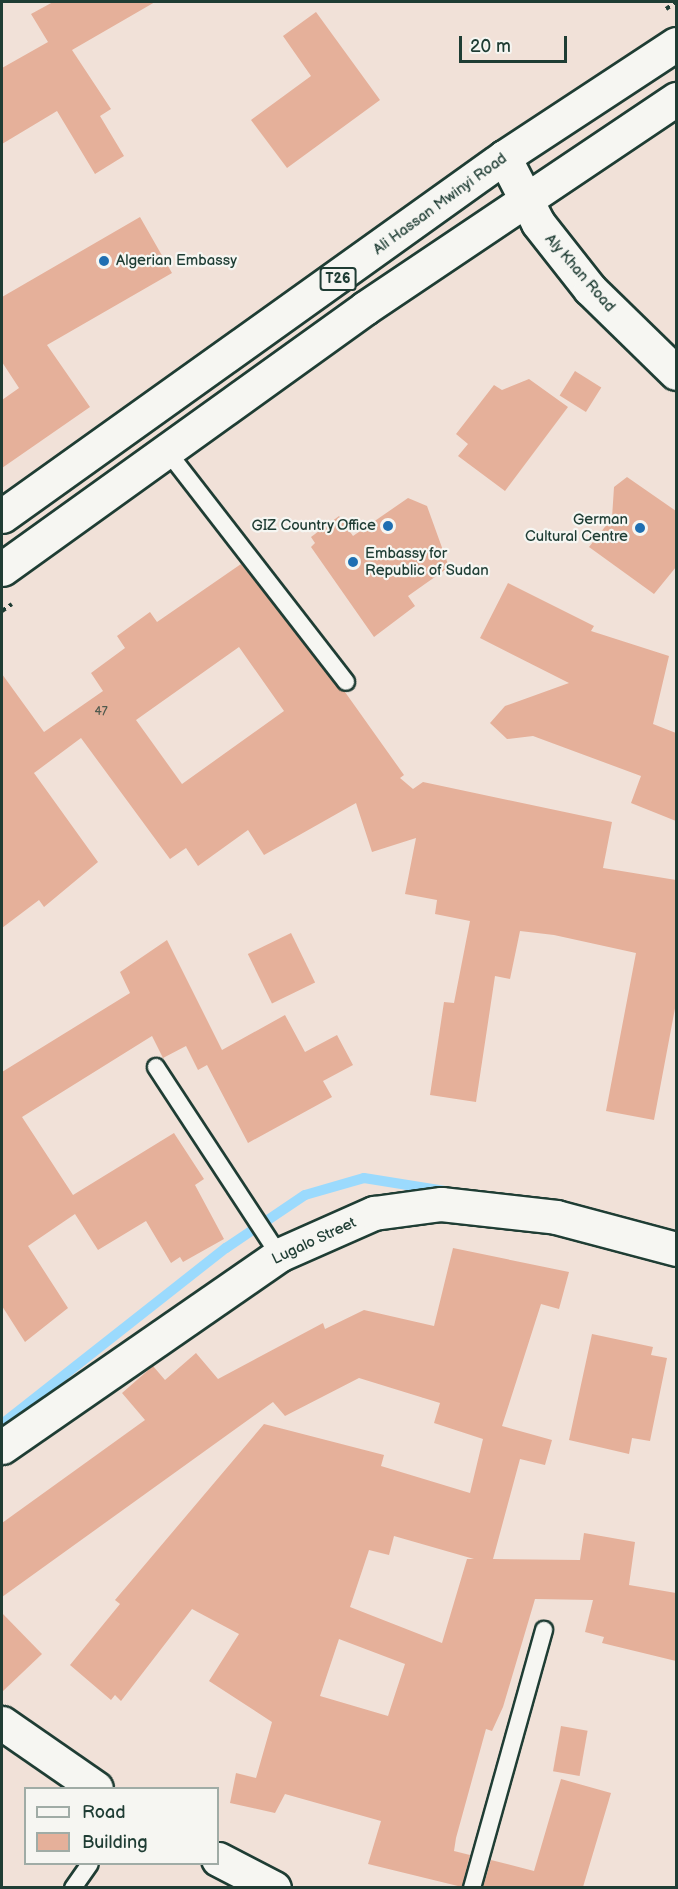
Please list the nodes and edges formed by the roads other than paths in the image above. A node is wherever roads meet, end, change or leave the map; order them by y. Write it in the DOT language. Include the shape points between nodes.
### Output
graph roads {
  1 [pos="676,44"];
  2 [pos="676,99"];
  3 [pos="504,157"];
  4 [pos="526,201"];
  5 [pos="676,373"];
  6 [pos="167,451"];
  7 [pos="2,516"];
  8 [pos="2,569"];
  9 [pos="346,682"];
  10 [pos="156,1067"];
  11 [pos="676,1249"];
  12 [pos="279,1255"];
  13 [pos="2,1447"];
  14 [pos="544,1630"];
  15 [pos="2,1723"];
  16 [pos="95,1787"];
  17 [pos="89,1865"];
  18 [pos="232,1873"];
  19 [pos="74,1887"];
  20 [pos="274,1887"];
  21 [pos="472,1887"];
  1 -- 3 [label="main road, Ali Hassan Mwinyi Road / T26"];
  2 -- 4 [label="main road, T26"];
  3 -- 4 [label="main road, Aly Khan Road"];
  3 -- 7 [label="main road, Ali Hassan Mwinyi Road / T26"];
  4 -- 5 [label="main road, Aly Khan Road" via="590,289"];
  4 -- 6 [label="main road, T26"];
  6 -- 8 [label="main road, T26"];
  6 -- 9 [label="lane"];
  10 -- 12 [label="lane"];
  11 -- 12 [label="main road, Lugalo Street" via="556,1217 441,1204 374,1213"];
  12 -- 13 [label="main road, Lugalo Street"];
  14 -- 21 [label="lane"];
  15 -- 16 [label="main road"];
  17 -- 19 [label="lane"];
  18 -- 20 [label="main road"];
}
